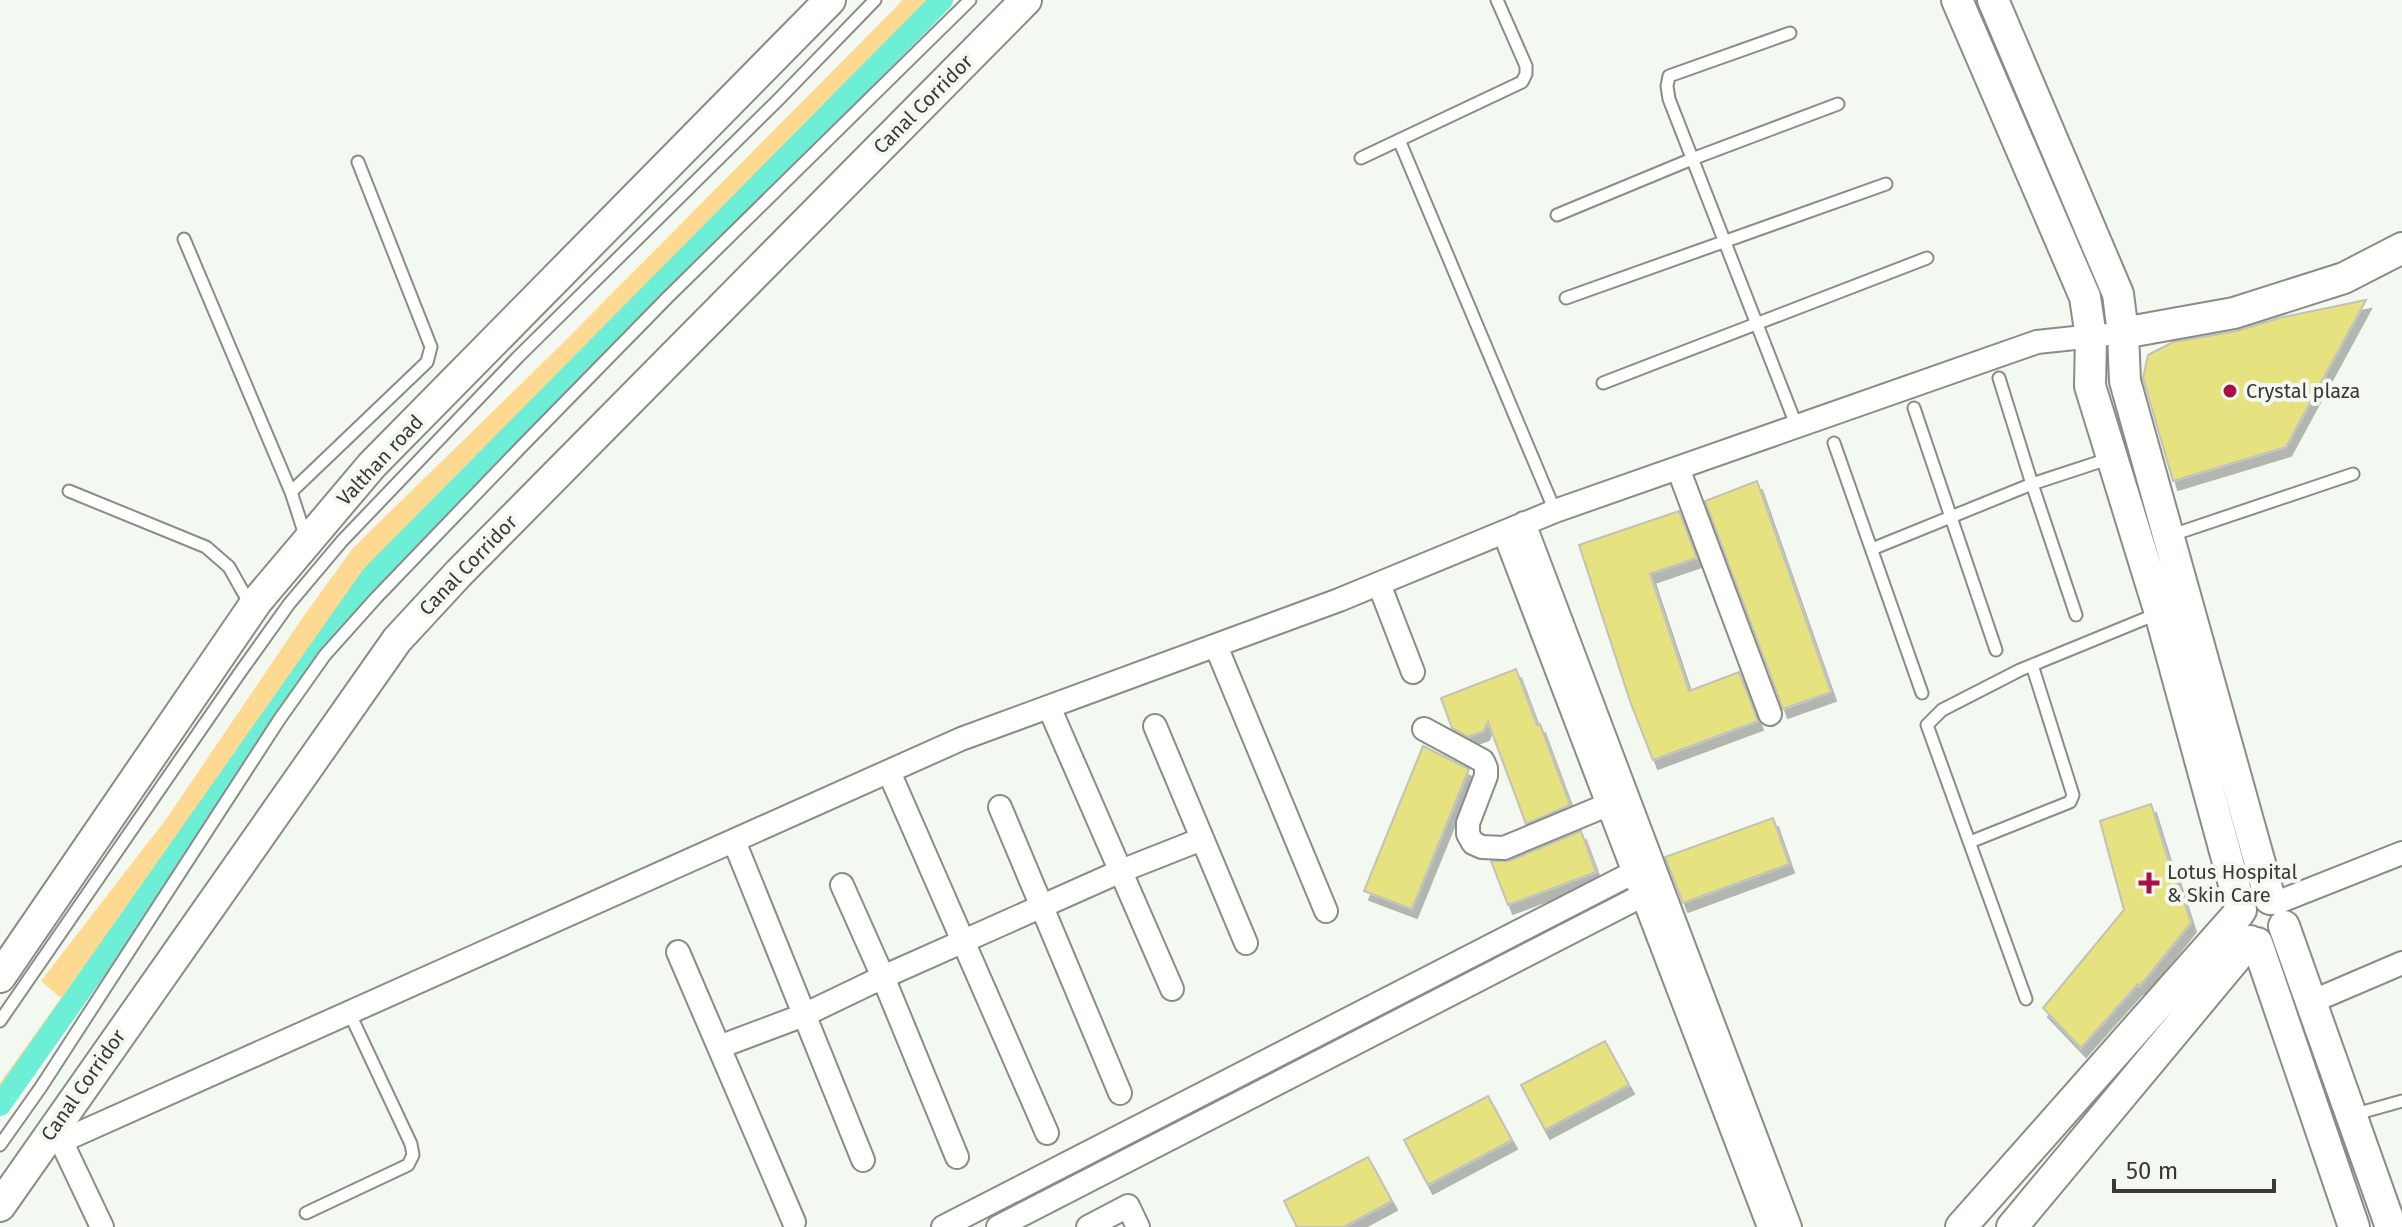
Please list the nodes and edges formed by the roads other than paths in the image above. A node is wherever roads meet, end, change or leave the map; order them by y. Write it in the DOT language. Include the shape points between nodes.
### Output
graph roads {
  1 [pos="830,0"];
  2 [pos="875,0"];
  3 [pos="970,0"];
  4 [pos="1026,0"];
  5 [pos="1497,0"];
  6 [pos="1957,0"];
  7 [pos="1993,0"];
  8 [pos="1790,33"];
  9 [pos="1838,104"];
  10 [pos="1399,140"];
  11 [pos="1361,158"];
  12 [pos="1692,159"];
  13 [pos="358,162"];
  14 [pos="1886,184"];
  15 [pos="1557,215"];
  16 [pos="184,239"];
  17 [pos="1724,241"];
  18 [pos="2402,248"];
  19 [pos="1927,258"];
  20 [pos="1566,298"];
  21 [pos="1756,323"];
  22 [pos="2123,333"];
  23 [pos="2091,337"];
  24 [pos="1999,378"];
  25 [pos="1603,383"];
  26 [pos="1914,408"];
  27 [pos="1797,427"];
  28 [pos="1834,443"];
  29 [pos="2111,457"];
  30 [pos="1678,468"];
  31 [pos="2353,474"];
  32 [pos="2032,484"];
  33 [pos="69,491"];
  34 [pos="291,492"];
  35 [pos="1555,511"];
  36 [pos="1949,517"];
  37 [pos="1514,527"];
  38 [pos="2169,536"];
  39 [pos="307,541"];
  40 [pos="1872,549"];
  41 [pos="1379,584"];
  42 [pos="252,609"];
  43 [pos="2160,613"];
  44 [pos="2076,615"];
  45 [pos="1216,646"];
  46 [pos="1996,650"];
  47 [pos="2032,665"];
  48 [pos="1413,672"];
  49 [pos="1922,693"];
  50 [pos="1049,707"];
  51 [pos="1770,714"];
  52 [pos="1155,726"];
  53 [pos="1424,729"];
  54 [pos="889,772"];
  55 [pos="1607,805"];
  56 [pos="1000,807"];
  57 [pos="1202,839"];
  58 [pos="734,841"];
  59 [pos="1970,842"];
  60 [pos="2402,853"];
  61 [pos="1643,868"];
  62 [pos="1121,871"];
  63 [pos="842,885"];
  64 [pos="1651,890"];
  65 [pos="1044,906"];
  66 [pos="2277,909"];
  67 [pos="1326,911"];
  68 [pos="2247,927"];
  69 [pos="963,942"];
  70 [pos="1246,943"];
  71 [pos="678,952"];
  72 [pos="2402,963"];
  73 [pos="0,977"];
  74 [pos="883,977"];
  75 [pos="1172,989"];
  76 [pos="2026,999"];
  77 [pos="2311,1002"];
  78 [pos="349,1011"];
  79 [pos="804,1015"];
  80 [pos="0,1021"];
  81 [pos="719,1047"];
  82 [pos="1120,1093"];
  83 [pos="2402,1101"];
  84 [pos="2351,1115"];
  85 [pos="1047,1133"];
  86 [pos="58,1134"];
  87 [pos="0,1145"];
  88 [pos="957,1157"];
  89 [pos="863,1160"];
  90 [pos="0,1206"];
  91 [pos="306,1213"];
  92 [pos="794,1222"];
  93 [pos="102,1227"];
  94 [pos="943,1227"];
  95 [pos="998,1227"];
  96 [pos="1088,1227"];
  97 [pos="1138,1227"];
  98 [pos="1769,1227"];
  99 [pos="1790,1227"];
  100 [pos="1961,1227"];
  101 [pos="2012,1227"];
  102 [pos="2354,1227"];
  103 [pos="2391,1227"];
  1 -- 39 [label="street, Valthan road" via="372,465"];
  2 -- 80 [label="lane" via="342,541 239,674"];
  3 -- 87 [label="lane" via="579,388 325,655"];
  4 -- 86 [label="street, Canal Corridor" via="397,640"];
  5 -- 10 [label="lane" via="1526,66 1522,82"];
  6 -- 23 [label="street" via="2085,297"];
  7 -- 22 [label="street" via="2118,294"];
  8 -- 12 [label="lane" via="1669,76 1669,99"];
  9 -- 12 [label="lane"];
  10 -- 11 [label="lane"];
  10 -- 35 [label="lane"];
  12 -- 15 [label="lane"];
  12 -- 17 [label="lane"];
  13 -- 34 [label="lane" via="431,347 427,362"];
  14 -- 17 [label="lane"];
  16 -- 34 [label="lane"];
  17 -- 20 [label="lane"];
  17 -- 21 [label="lane"];
  18 -- 22 [label="street" via="2344,278 2234,313"];
  19 -- 21 [label="lane"];
  21 -- 25 [label="lane"];
  21 -- 27 [label="lane"];
  22 -- 23 [label="street"];
  22 -- 38 [label="street" via="2125,381"];
  23 -- 27 [label="street" via="2037,342"];
  23 -- 29 [label="street" via="2090,386"];
  24 -- 32 [label="lane"];
  26 -- 36 [label="lane"];
  27 -- 30 [label="street"];
  28 -- 40 [label="lane"];
  29 -- 32 [label="lane"];
  29 -- 43 [label="street"];
  30 -- 35 [label="street"];
  30 -- 51 [label="street"];
  31 -- 38 [label="lane"];
  32 -- 36 [label="lane"];
  32 -- 44 [label="lane"];
  33 -- 42 [label="lane" via="206,547 229,567"];
  34 -- 39 [label="lane"];
  35 -- 37 [label="street"];
  36 -- 40 [label="lane"];
  36 -- 46 [label="lane"];
  37 -- 41 [label="street"];
  37 -- 55 [label="street"];
  37 -- 61 [label="street"];
  38 -- 66 [label="street"];
  39 -- 42 [label="street, Valthan road"];
  40 -- 49 [label="lane"];
  41 -- 45 [label="street"];
  41 -- 48 [label="street"];
  42 -- 73 [label="street, Valthan road"];
  43 -- 47 [label="lane"];
  43 -- 68 [label="street"];
  45 -- 50 [label="street"];
  45 -- 67 [label="street"];
  47 -- 59 [label="lane" via="1942,710 1927,725"];
  47 -- 59 [label="lane" via="2073,795 2070,802"];
  50 -- 54 [label="street"];
  50 -- 62 [label="street"];
  52 -- 57 [label="street"];
  53 -- 55 [label="street" via="1483,761 1486,776 1468,823 1473,843 1482,847 1504,848"];
  54 -- 58 [label="street"];
  54 -- 69 [label="street"];
  55 -- 61 [label="street"];
  56 -- 65 [label="street"];
  57 -- 62 [label="street"];
  57 -- 70 [label="street"];
  58 -- 78 [label="street"];
  58 -- 79 [label="street"];
  59 -- 76 [label="lane"];
  60 -- 66 [label="street"];
  61 -- 64 [label="street"];
  61 -- 94 [label="street"];
  62 -- 65 [label="street"];
  62 -- 75 [label="street"];
  63 -- 74 [label="street"];
  64 -- 95 [label="street"];
  64 -- 98 [label="street"];
  64 -- 99 [label="street"];
  65 -- 69 [label="street"];
  65 -- 82 [label="street"];
  66 -- 68 [label="street" via="2257,898 2250,900"];
  66 -- 68 [label="street" via="2281,932 2271,942"];
  66 -- 77 [label="street"];
  68 -- 100 [label="street"];
  68 -- 101 [label="street"];
  68 -- 102 [label="street"];
  69 -- 74 [label="street"];
  69 -- 85 [label="street"];
  71 -- 81 [label="street"];
  72 -- 77 [label="street"];
  74 -- 79 [label="street"];
  74 -- 88 [label="street"];
  77 -- 84 [label="street"];
  78 -- 86 [label="street"];
  78 -- 91 [label="lane" via="413,1155 408,1165"];
  79 -- 81 [label="street"];
  79 -- 89 [label="street"];
  81 -- 92 [label="street"];
  83 -- 84 [label="lane"];
  84 -- 103 [label="street"];
  86 -- 90 [label="street, Canal Corridor"];
  86 -- 93 [label="street"];
  96 -- 97 [label="street" via="1128,1206"];
}
